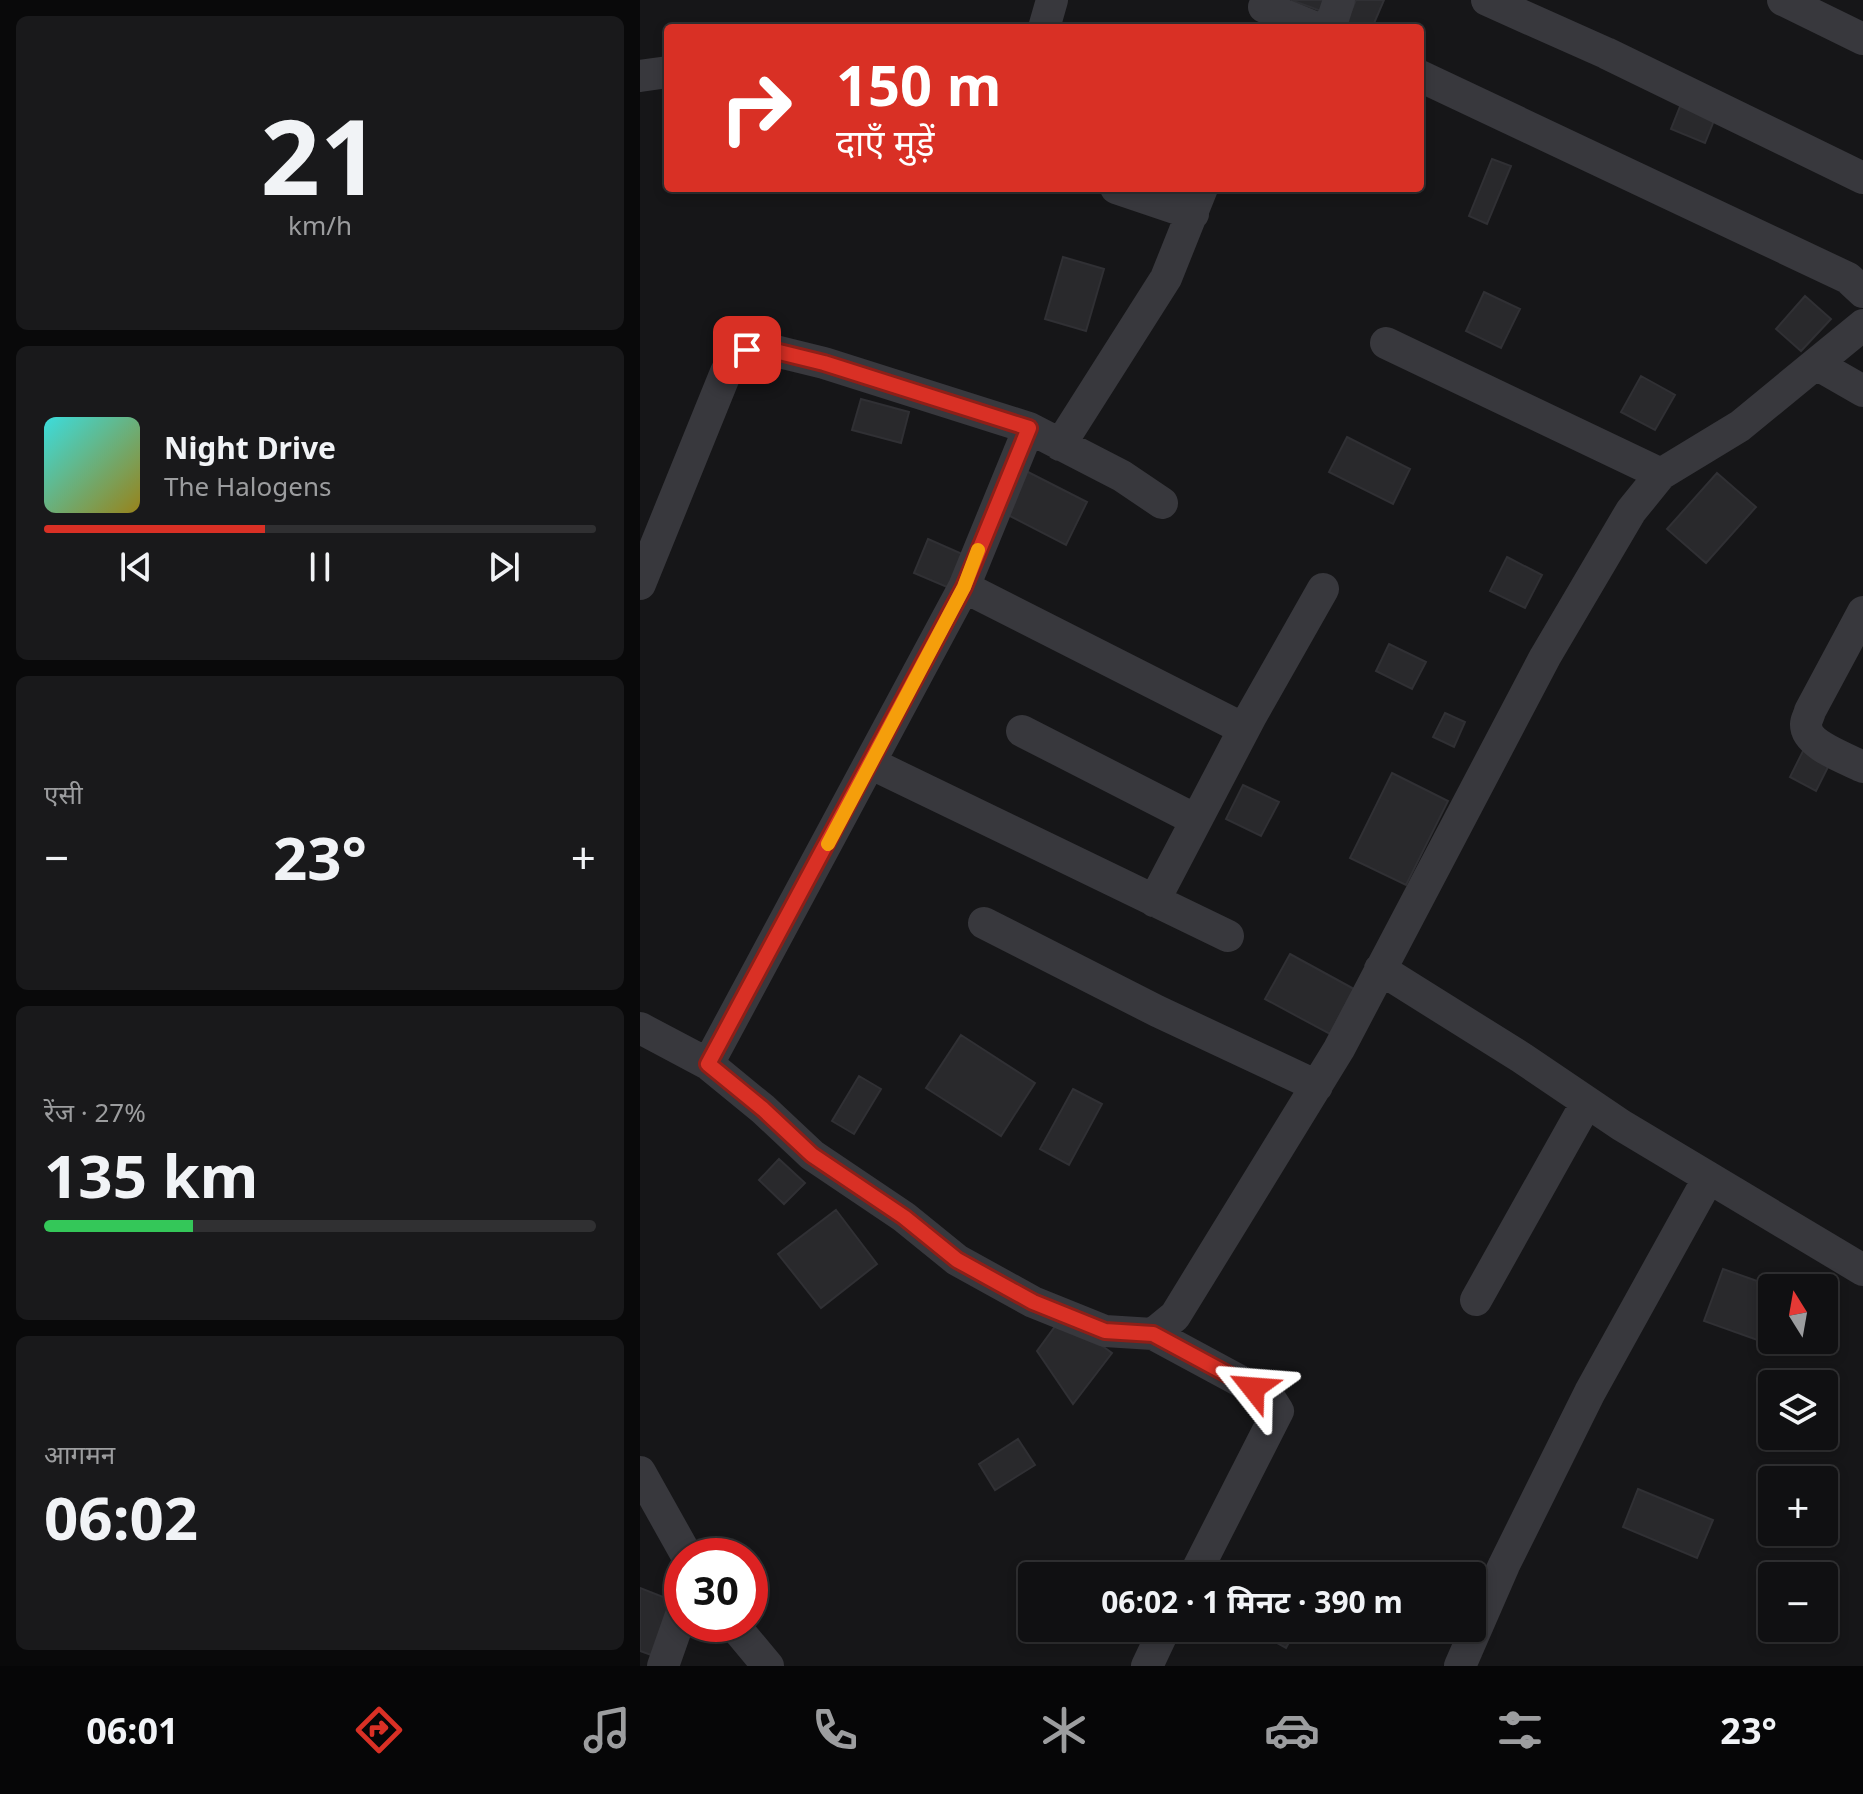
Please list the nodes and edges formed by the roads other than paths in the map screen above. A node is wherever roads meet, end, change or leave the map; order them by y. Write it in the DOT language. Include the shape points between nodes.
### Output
graph roads {
  1 [pos="1052,0"];
  2 [pos="1339,0"];
  3 [pos="1487,0"];
  4 [pos="1783,0"];
  5 [pos="1262,12"];
  6 [pos="1045,24"];
  7 [pos="1303,24"];
  8 [pos="1331,24"];
  9 [pos="1863,39"];
  10 [pos="664,73"];
  11 [pos="640,76"];
  12 [pos="1424,78"];
  13 [pos="1863,178"];
  14 [pos="1141,192"];
  15 [pos="1197,201"];
  16 [pos="1863,292"];
  17 [pos="1863,325"];
  18 [pos="1386,343"];
  19 [pos="1816,364"];
  20 [pos="1863,391"];
  21 [pos="1029,428"];
  22 [pos="1060,445"];
  23 [pos="1661,474"];
  24 [pos="1162,503"];
  25 [pos="640,584"];
  26 [pos="964,587"];
  27 [pos="1323,589"];
  28 [pos="1863,612"];
  29 [pos="1244,729"];
  30 [pos="1022,731"];
  31 [pos="870,763"];
  32 [pos="1863,767"];
  33 [pos="1196,820"];
  34 [pos="1154,901"];
  35 [pos="984,923"];
  36 [pos="1228,936"];
  37 [pos="1380,969"];
  38 [pos="640,1028"];
  39 [pos="708,1064"];
  40 [pos="1317,1086"];
  41 [pos="1587,1102"];
  42 [pos="1708,1179"];
  43 [pos="1863,1270"];
  44 [pos="1476,1300"];
  45 [pos="1153,1334"];
  46 [pos="643,1491"];
  47 [pos="675,1538"];
  48 [pos="1201,1562"];
  49 [pos="671,1642"];
  50 [pos="748,1642"];
  51 [pos="1158,1642"];
  52 [pos="663,1666"];
  53 [pos="768,1666"];
  54 [pos="1147,1666"];
  55 [pos="1460,1666"];
  1 -- 6 [label="street"];
  2 -- 8 [label="street"];
  3 -- 13 [label="street"];
  4 -- 9 [label="street"];
  5 -- 7 [label="street"];
  10 -- 11 [label="street"];
  12 -- 16 [label="street" via="1848,278"];
  14 -- 15 [label="street"];
  15 -- 22 [label="street" via="1166,278"];
  17 -- 19 [label="street"];
  18 -- 23 [label="street"];
  19 -- 20 [label="street"];
  19 -- 23 [label="street" via="1740,426"];
  21 -- 22 [label="street"];
  21 -- 25 [label="street" via="824,363 763,348 747,350 726,372"];
  21 -- 26 [label="street"];
  22 -- 24 [label="street"];
  23 -- 37 [label="street" via="1631,511 1545,657"];
  26 -- 29 [label="street"];
  26 -- 31 [label="street"];
  27 -- 29 [label="street"];
  28 -- 32 [label="street" via="1806,724 1810,738"];
  29 -- 33 [label="street"];
  30 -- 33 [label="street"];
  31 -- 34 [label="street"];
  31 -- 39 [label="street"];
  33 -- 34 [label="street"];
  34 -- 36 [label="street"];
  35 -- 40 [label="street"];
  37 -- 40 [label="street"];
  37 -- 41 [label="street"];
  38 -- 39 [label="street"];
  39 -- 45 [label="street" via="812,1155 957,1260 1033,1302 1105,1331"];
  40 -- 45 [label="street" via="1175,1316"];
  41 -- 42 [label="street"];
  41 -- 44 [label="street"];
  42 -- 43 [label="street"];
  42 -- 55 [label="street" via="1590,1392"];
  45 -- 48 [label="street" via="1253,1388 1278,1411"];
  46 -- 47 [label="street"];
  49 -- 52 [label="street"];
  50 -- 53 [label="street"];
  51 -- 54 [label="street"];
}
